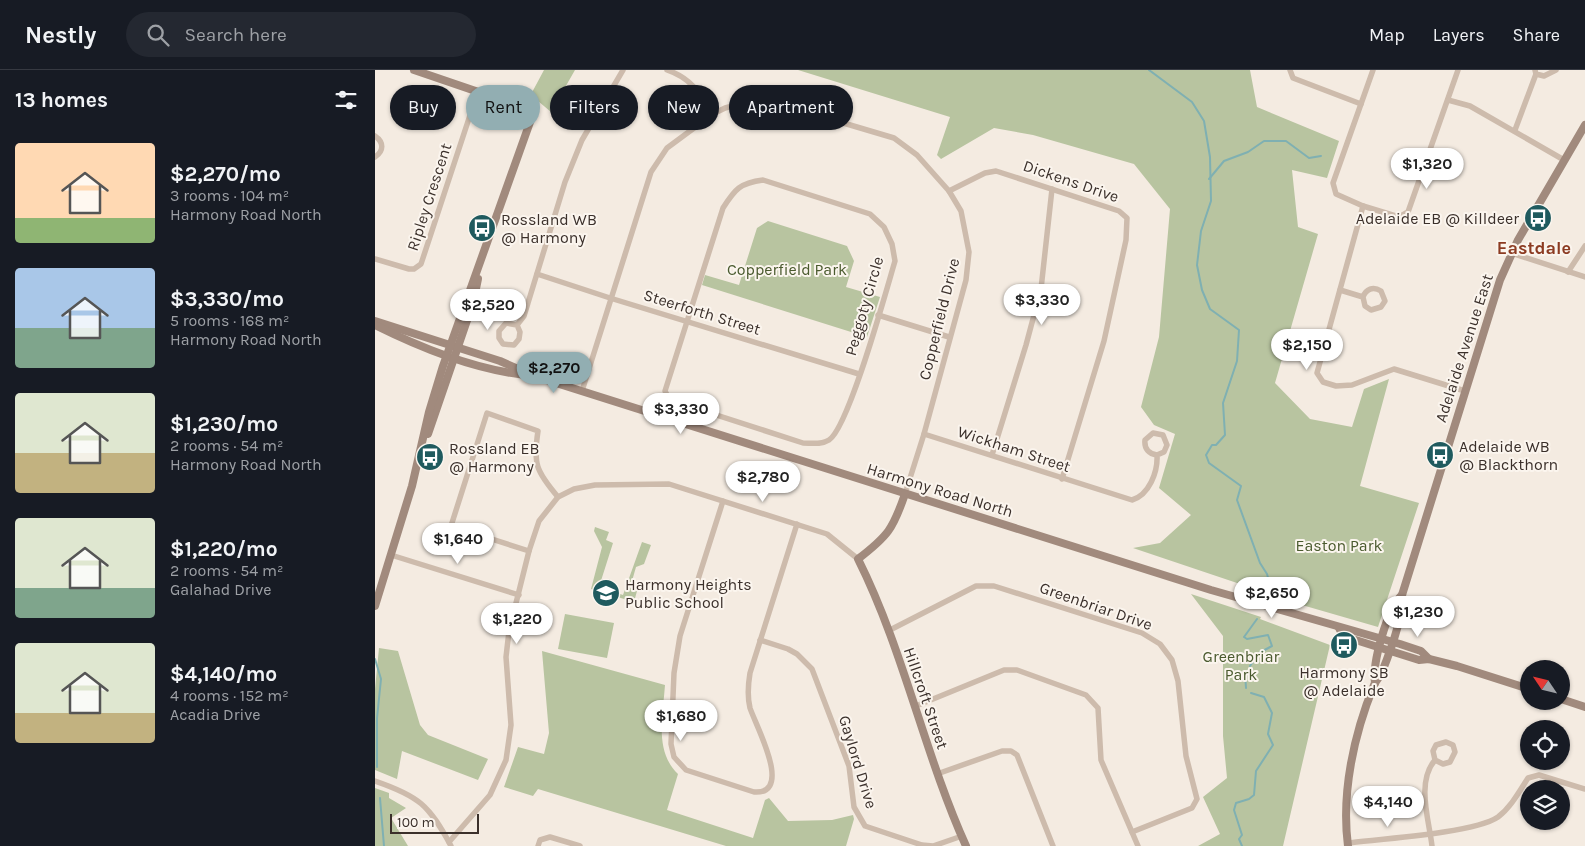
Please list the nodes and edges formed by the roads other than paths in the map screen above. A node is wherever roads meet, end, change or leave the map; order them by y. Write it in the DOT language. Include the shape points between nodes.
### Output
graph roads {
  1 [pos="415,70"];
  2 [pos="623,70"];
  3 [pos="667,70"];
  4 [pos="1290,70"];
  5 [pos="1373,70"];
  6 [pos="1458,70"];
  7 [pos="1555,70"];
  8 [pos="1536,72"];
  9 [pos="693,85"];
  10 [pos="466,87"];
  11 [pos="1448,100"];
  12 [pos="1361,104"];
  13 [pos="719,111"];
  14 [pos="1585,125"];
  15 [pos="466,127"];
  16 [pos="526,130"];
  17 [pos="691,130"];
  18 [pos="1515,130"];
  19 [pos="375,136"];
  20 [pos="375,156"];
  21 [pos="1564,160"];
  22 [pos="1052,189"];
  23 [pos="949,191"];
  24 [pos="1363,206"];
  25 [pos="1585,246"];
  26 [pos="1511,253"];
  27 [pos="375,259"];
  28 [pos="480,267"];
  29 [pos="1568,272"];
  30 [pos="537,274"];
  31 [pos="1585,277"];
  32 [pos="1341,290"];
  33 [pos="1363,297"];
  34 [pos="610,298"];
  35 [pos="878,315"];
  36 [pos="688,321"];
  37 [pos="375,323"];
  38 [pos="517,325"];
  39 [pos="949,337"];
  40 [pos="451,344"];
  41 [pos="459,347"];
  42 [pos="447,355"];
  43 [pos="456,358"];
  44 [pos="859,374"];
  45 [pos="534,376"];
  46 [pos="581,391"];
  47 [pos="1465,391"];
  48 [pos="924,434"];
  49 [pos="422,450"];
  50 [pos="991,455"];
  51 [pos="1157,455"];
  52 [pos="1063,479"];
  53 [pos="905,494"];
  54 [pos="558,497"];
  55 [pos="723,501"];
  56 [pos="797,524"];
  57 [pos="529,551"];
  58 [pos="391,555"];
  59 [pos="859,559"];
  60 [pos="519,595"];
  61 [pos="1402,595"];
  62 [pos="375,606"];
  63 [pos="1339,628"];
  64 [pos="888,632"];
  65 [pos="1383,639"];
  66 [pos="760,640"];
  67 [pos="1392,642"];
  68 [pos="1380,648"];
  69 [pos="1389,651"];
  70 [pos="1429,659"];
  71 [pos="1375,683"];
  72 [pos="1520,686"];
  73 [pos="1570,702"];
  74 [pos="915,706"];
  75 [pos="1585,707"];
  76 [pos="1435,760"];
  77 [pos="937,774"];
  78 [pos="375,781"];
  79 [pos="1585,788"];
  80 [pos="1132,832"];
  81 [pos="1430,832"];
  82 [pos="962,836"];
  83 [pos="450,844"];
  84 [pos="1348,844"];
  85 [pos="538,846"];
  86 [pos="580,846"];
  87 [pos="966,846"];
  88 [pos="1053,846"];
  89 [pos="1138,846"];
  90 [pos="1432,846"];
  1 -- 10 [label="main road"];
  2 -- 30 [label="street" via="582,140 565,182"];
  3 -- 9 [label="street" via="680,74"];
  4 -- 12 [label="street" via="1293,78"];
  5 -- 12 [label="street"];
  6 -- 11 [label="street"];
  7 -- 8 [label="street" via="1544,76"];
  8 -- 18 [label="street"];
  11 -- 18 [label="street" via="1470,106"];
  11 -- 24 [label="street" via="1408,212 1399,218"];
  12 -- 24 [label="street" via="1333,183 1336,194"];
  13 -- 23 [label="street, Copperfield Drive" via="748,102 776,103 893,138 917,155"];
  14 -- 21 [label="main road, Adelaide Avenue East"];
  15 -- 27 [label="street, Ripley Crescent" via="421,264 409,269"];
  16 -- 28 [label="main road"];
  17 -- 34 [label="street, Copperfield Drive" via="667,148 651,172"];
  18 -- 21 [label="street"];
  19 -- 20 [label="street" via="382,146"];
  21 -- 26 [label="main road, Adelaide Avenue East"];
  22 -- 23 [label="street, Dickens Drive" via="996,171"];
  22 -- 50 [label="street" via="1041,290"];
  22 -- 52 [label="street, Dickens Drive" via="1119,211 1127,218 1126,240 1104,341"];
  23 -- 39 [label="street, Copperfield Drive" via="961,211 969,252 966,280"];
  24 -- 32 [label="street"];
  25 -- 29 [label="street"];
  26 -- 29 [label="street"];
  26 -- 47 [label="main road, Adelaide Avenue East"];
  28 -- 40 [label="main road"];
  28 -- 41 [label="main road"];
  29 -- 31 [label="street"];
  30 -- 34 [label="street, Steerforth Street"];
  30 -- 38 [label="street" via="524,316"];
  32 -- 33 [label="street"];
  32 -- 47 [label="street" via="1317,373 1323,382 1336,386 1352,385 1394,369"];
  34 -- 36 [label="street, Steerforth Street"];
  34 -- 46 [label="street, Copperfield Drive"];
  35 -- 36 [label="street, Peggoty Circle" via="895,261 884,227 870,214 855,207 763,180 748,182 734,190 723,208"];
  35 -- 39 [label="street"];
  35 -- 44 [label="street, Peggoty Circle"];
  36 -- 44 [label="street, Steerforth Street"];
  36 -- 44 [label="street, Peggoty Circle" via="665,391 668,397 803,443 818,444 829,440 838,430 851,403"];
  37 -- 40 [label="main road, Harmony Road North"];
  37 -- 42 [label="main road, Harmony Road North" via="403,339"];
  38 -- 38 [label="street" via="509,323 500,328 498,336 503,344 514,345 519,340"];
  39 -- 48 [label="street, Copperfield Drive"];
  40 -- 41 [label="main road, Harmony Road North"];
  40 -- 42 [label="main road"];
  41 -- 43 [label="main road"];
  41 -- 45 [label="main road, Harmony Road North"];
  42 -- 43 [label="main road, Harmony Road North"];
  42 -- 49 [label="main road" via="429,412"];
  43 -- 45 [label="main road, Harmony Road North" via="495,371"];
  43 -- 49 [label="main road"];
  45 -- 46 [label="main road, Harmony Road North"];
  46 -- 53 [label="main road, Harmony Road North"];
  47 -- 61 [label="main road, Adelaide Avenue East"];
  48 -- 50 [label="street, Wickham Street"];
  48 -- 53 [label="street, Copperfield Drive"];
  49 -- 58 [label="main road"];
  50 -- 52 [label="street, Wickham Street"];
  51 -- 52 [label="street, Wickham Street" via="1153,475 1140,498 1132,500"];
  53 -- 59 [label="main road" via="892,529"];
  53 -- 63 [label="main road, Harmony Road North"];
  54 -- 55 [label="street" via="574,489 595,485 669,484"];
  54 -- 57 [label="street" via="539,521"];
  54 -- 57 [label="street" via="543,479 534,457 538,431 487,413 451,526"];
  55 -- 56 [label="street"];
  55 -- 66 [label="street" via="681,636 675,673 671,744 674,757 687,770 760,793 769,787 773,777 749,698 750,673"];
  56 -- 59 [label="street" via="827,534"];
  56 -- 66 [label="street"];
  57 -- 60 [label="street"];
  58 -- 60 [label="street"];
  58 -- 62 [label="main road"];
  59 -- 64 [label="main road, Hillcroft Street"];
  60 -- 83 [label="street" via="507,644 511,725 506,760 490,795"];
  61 -- 65 [label="main road, Adelaide Avenue East" via="1393,605"];
  61 -- 67 [label="main road, Adelaide Avenue East"];
  63 -- 65 [label="main road, Harmony Road North" via="1346,627"];
  63 -- 68 [label="main road, Harmony Road North" via="1343,636"];
  64 -- 74 [label="main road, Hillcroft Street"];
  64 -- 80 [label="street, Greenbriar Drive" via="976,586 994,586 1142,633 1160,644 1172,660 1178,681 1186,756 1197,799 1192,808"];
  65 -- 67 [label="main road, Harmony Road North"];
  65 -- 68 [label="main road, Adelaide Avenue East"];
  66 -- 82 [label="street, Gaylord Drive" via="793,652 812,669 849,766 854,808 865,826 922,845 933,846"];
  67 -- 69 [label="main road, Adelaide Avenue East"];
  67 -- 70 [label="main road, Harmony Road North" via="1421,651"];
  68 -- 69 [label="main road, Harmony Road North"];
  68 -- 71 [label="main road, Adelaide Avenue East" via="1373,670"];
  69 -- 70 [label="main road, Harmony Road North" via="1419,660"];
  69 -- 71 [label="main road, Adelaide Avenue East"];
  70 -- 72 [label="main road, Harmony Road North"];
  71 -- 84 [label="main road, Adelaide Avenue East" via="1351,766 1347,802"];
  73 -- 75 [label="main road"];
  74 -- 77 [label="main road, Hillcroft Street"];
  74 -- 80 [label="street" via="1004,670 1017,670 1086,696 1098,708 1101,760"];
  76 -- 76 [label="street" via="1433,751 1436,745 1447,742 1453,745 1455,752 1450,762 1443,764"];
  76 -- 81 [label="street" via="1427,773 1424,788"];
  77 -- 82 [label="main road, Hillcroft Street"];
  77 -- 88 [label="street" via="1011,750 1017,755"];
  78 -- 83 [label="street" via="404,791 425,805"];
  79 -- 81 [label="street" via="1539,775 1528,778 1514,800 1497,817 1474,827"];
  80 -- 89 [label="street"];
  81 -- 84 [label="street"];
  81 -- 90 [label="street"];
  82 -- 87 [label="main road, Hillcroft Street"];
  85 -- 86 [label="street" via="540,840 550,837"];
}
